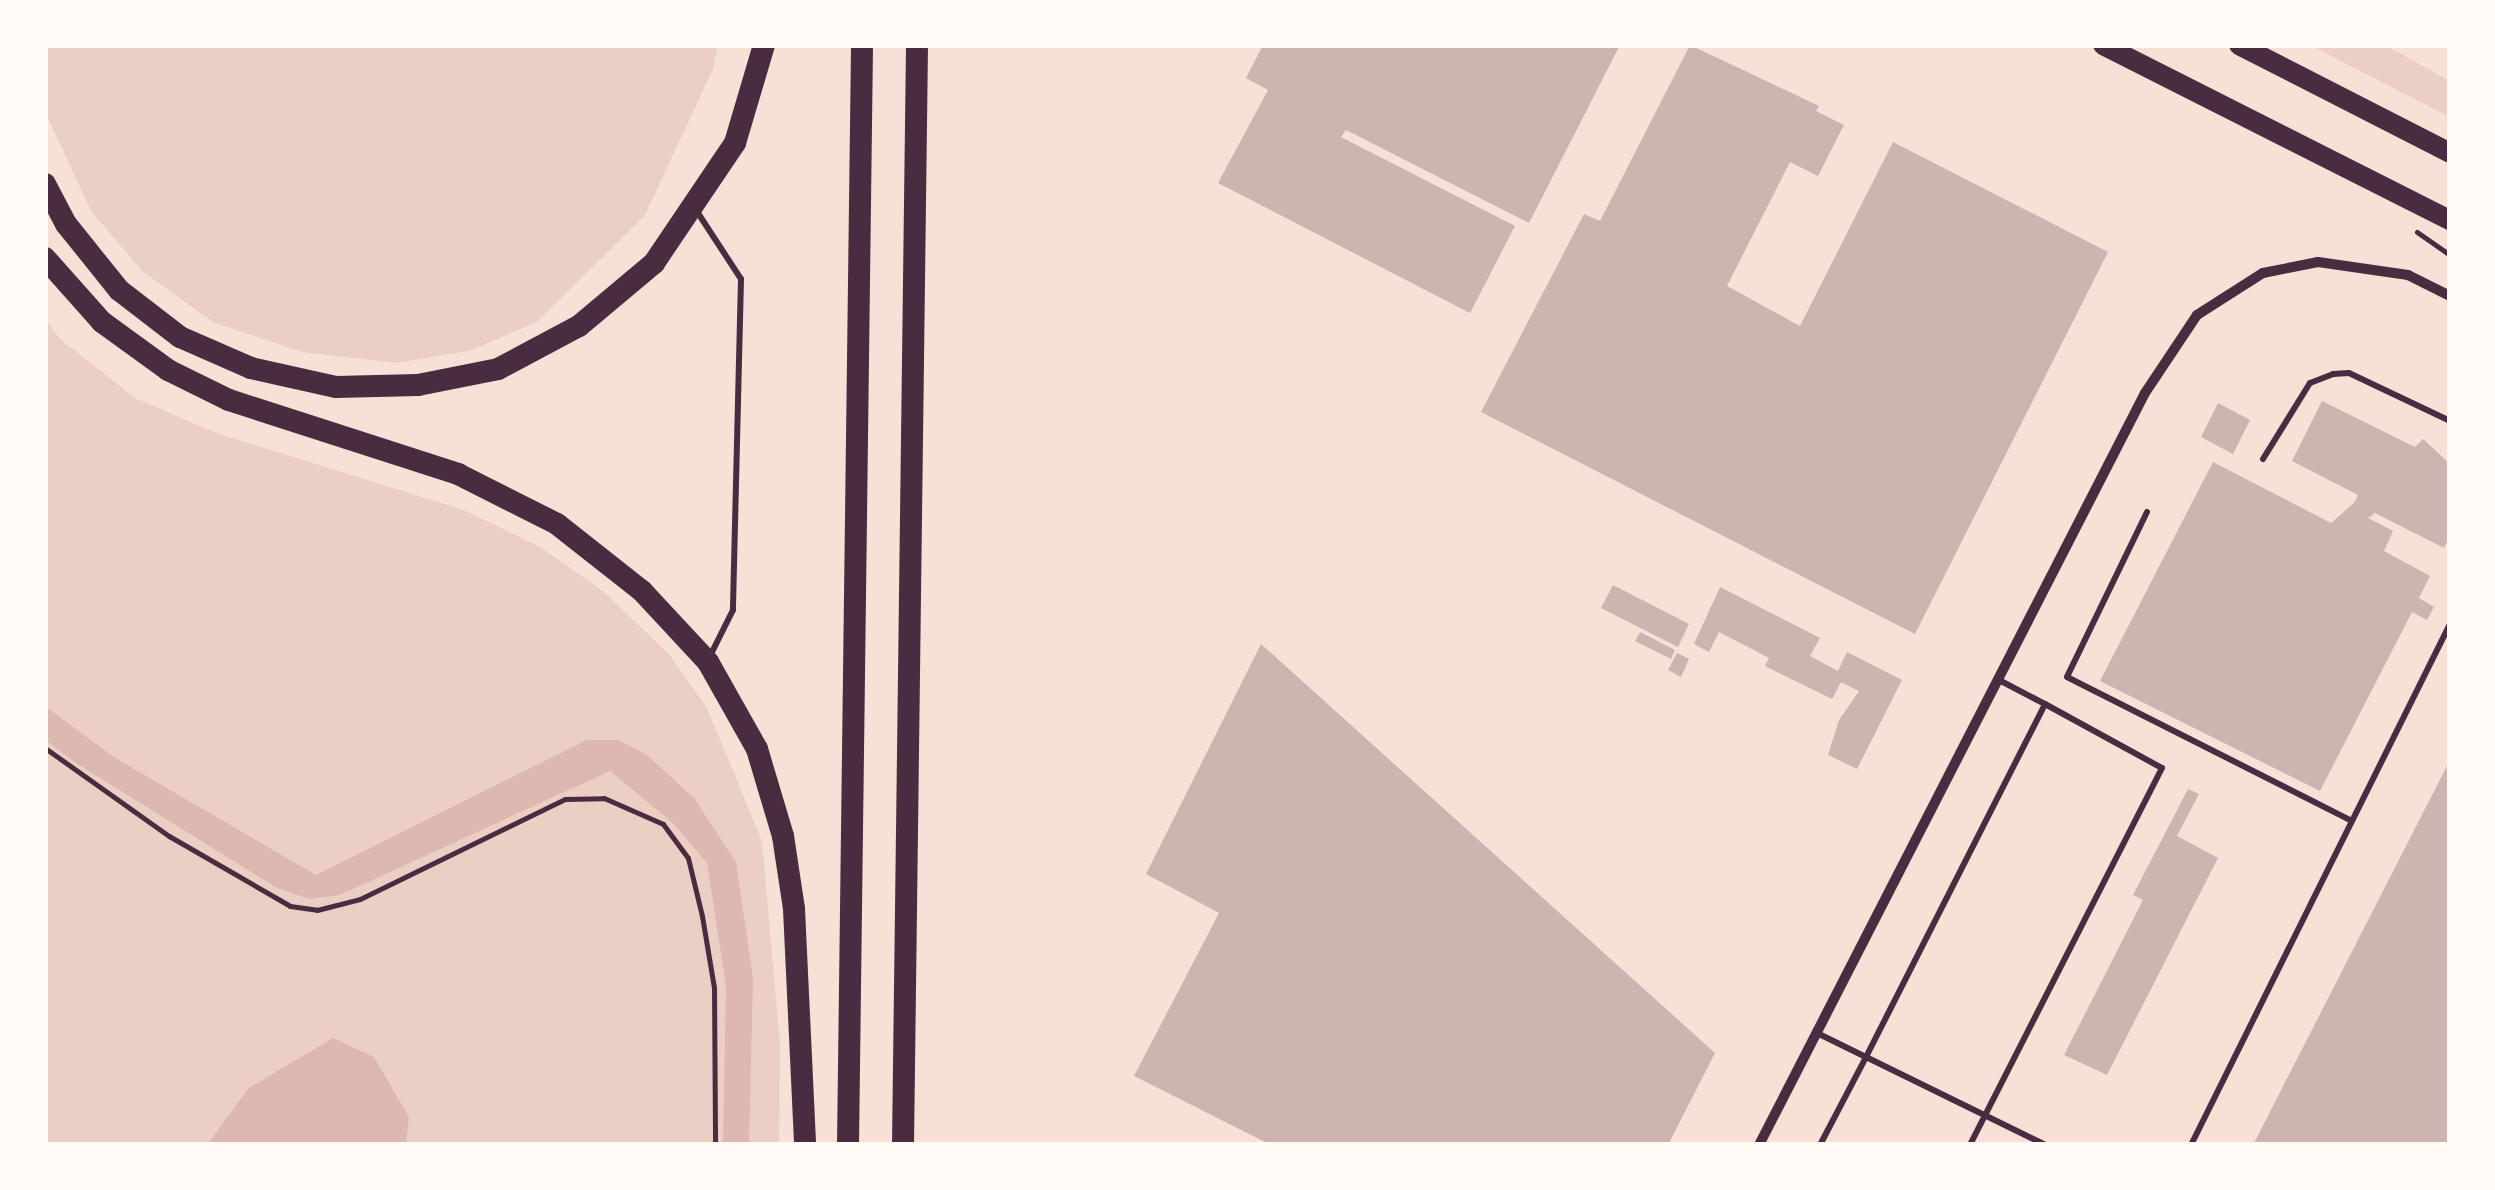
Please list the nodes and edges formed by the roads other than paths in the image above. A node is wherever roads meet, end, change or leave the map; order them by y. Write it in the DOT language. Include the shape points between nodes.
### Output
graph roads {
  1 [pos="764,45"];
  2 [pos="862,45"];
  3 [pos="917,45"];
  4 [pos="2103,45"];
  5 [pos="2239,45"];
  6 [pos="2450,153"];
  7 [pos="45,184"];
  8 [pos="696,209"];
  9 [pos="2450,220"];
  10 [pos="45,258"];
  11 [pos="2450,296"];
  12 [pos="2450,421"];
  13 [pos="2263,459"];
  14 [pos="2147,512"];
  15 [pos="2450,624"];
  16 [pos="708,662"];
  17 [pos="1998,680"];
  18 [pos="2045,704"];
  19 [pos="2352,821"];
  20 [pos="1816,1033"];
  21 [pos="1866,1057"];
  22 [pos="1984,1115"];
  23 [pos="805,1145"];
  24 [pos="848,1145"];
  25 [pos="903,1145"];
  26 [pos="1759,1145"];
  27 [pos="1820,1145"];
  28 [pos="1970,1145"];
  29 [pos="2046,1145"];
  30 [pos="2191,1145"];
  1 -- 8 [label="highway" via="735,143"];
  2 -- 24 [label="highway"];
  3 -- 25 [label="highway"];
  4 -- 9 [label="main road"];
  5 -- 6 [label="main road"];
  7 -- 8 [label="highway" via="66,224 119,290 180,337 252,368 336,387 418,385 498,369 579,326 654,263"];
  8 -- 16 [label="lane" via="741,278 734,610"];
  10 -- 16 [label="highway" via="102,322 168,370 229,400 458,474 557,524 642,590"];
  11 -- 17 [label="street" via="2408,275 2318,262 2263,273 2197,315 2144,393"];
  12 -- 13 [label="lane" via="2350,373 2332,374 2310,383"];
  14 -- 19 [label="lane" via="2067,677"];
  15 -- 19 [label="lane"];
  16 -- 23 [label="highway" via="756,748 783,836 794,909"];
  17 -- 18 [label="lane"];
  17 -- 20 [label="street"];
  18 -- 21 [label="lane"];
  18 -- 22 [label="lane" via="2162,768"];
  19 -- 30 [label="lane"];
  20 -- 21 [label="lane"];
  20 -- 26 [label="street"];
  21 -- 22 [label="lane"];
  21 -- 27 [label="lane"];
  22 -- 28 [label="lane"];
  22 -- 29 [label="lane"];
}
